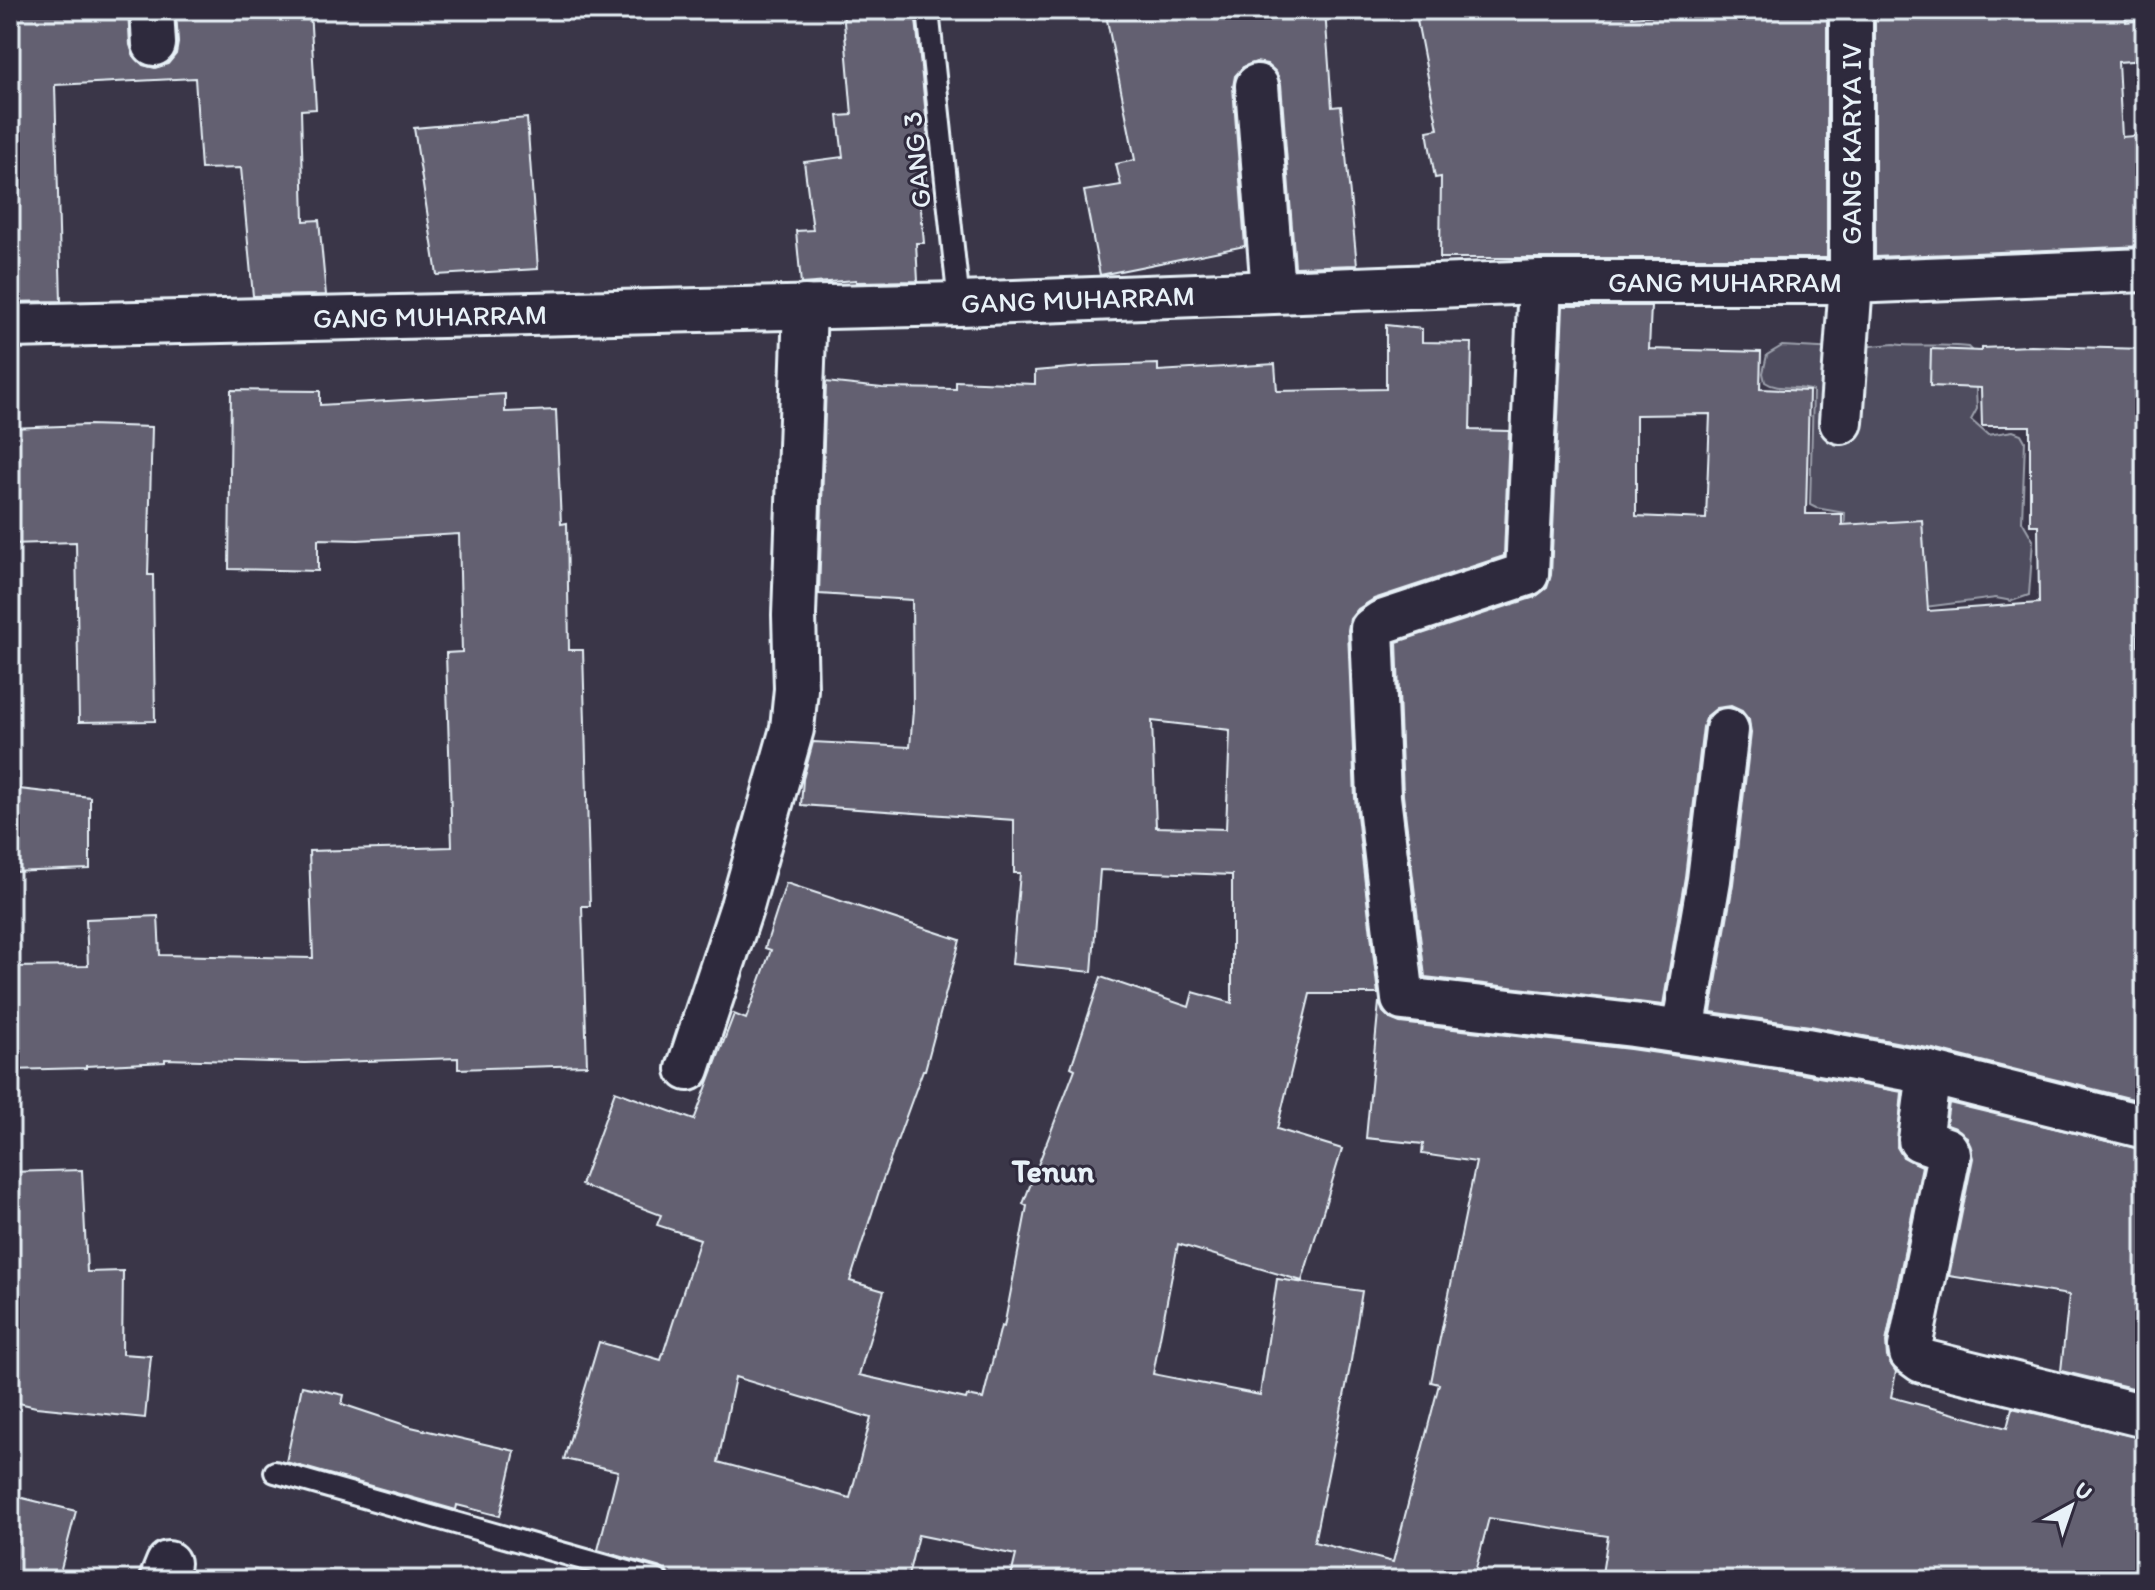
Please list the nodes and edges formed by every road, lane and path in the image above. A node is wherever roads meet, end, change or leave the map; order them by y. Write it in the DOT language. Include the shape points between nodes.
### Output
graph roads {
  1 [pos="928,10"];
  2 [pos="1851,10"];
  3 [pos="1257,86"];
  4 [pos="2145,270"];
  5 [pos="1540,282"];
  6 [pos="1851,282"];
  7 [pos="1273,291"];
  8 [pos="959,304"];
  9 [pos="805,307"];
  10 [pos="10,326"];
  11 [pos="1841,422"];
  12 [pos="1727,730"];
  13 [pos="1683,1031"];
  14 [pos="688,1069"];
  15 [pos="1929,1073"];
  16 [pos="2145,1127"];
  17 [pos="2145,1416"];
  18 [pos="275,1472"];
  19 [pos="657,1580"];
  1 -- 8 [label="lane, GANG 3"];
  2 -- 6 [label="street, GANG KARYA IV"];
  3 -- 7 [label="street"];
  4 -- 6 [label="street, GANG MUHARRAM"];
  5 -- 6 [label="street, GANG MUHARRAM"];
  5 -- 7 [label="street, GANG MUHARRAM"];
  5 -- 13 [label="street" via="1527,574 1372,629 1379,797 1403,999"];
  6 -- 11 [label="street, GANG KARYA IV"];
  7 -- 8 [label="street, GANG MUHARRAM"];
  8 -- 9 [label="street, GANG MUHARRAM"];
  9 -- 10 [label="street, GANG MUHARRAM"];
  9 -- 14 [label="street" via="792,729"];
  12 -- 13 [label="street"];
  13 -- 15 [label="street"];
  15 -- 16 [label="street"];
  15 -- 17 [label="street" via="1920,1140 1949,1154 1911,1353 1922,1361"];
  18 -- 19 [label="lane"];
}
